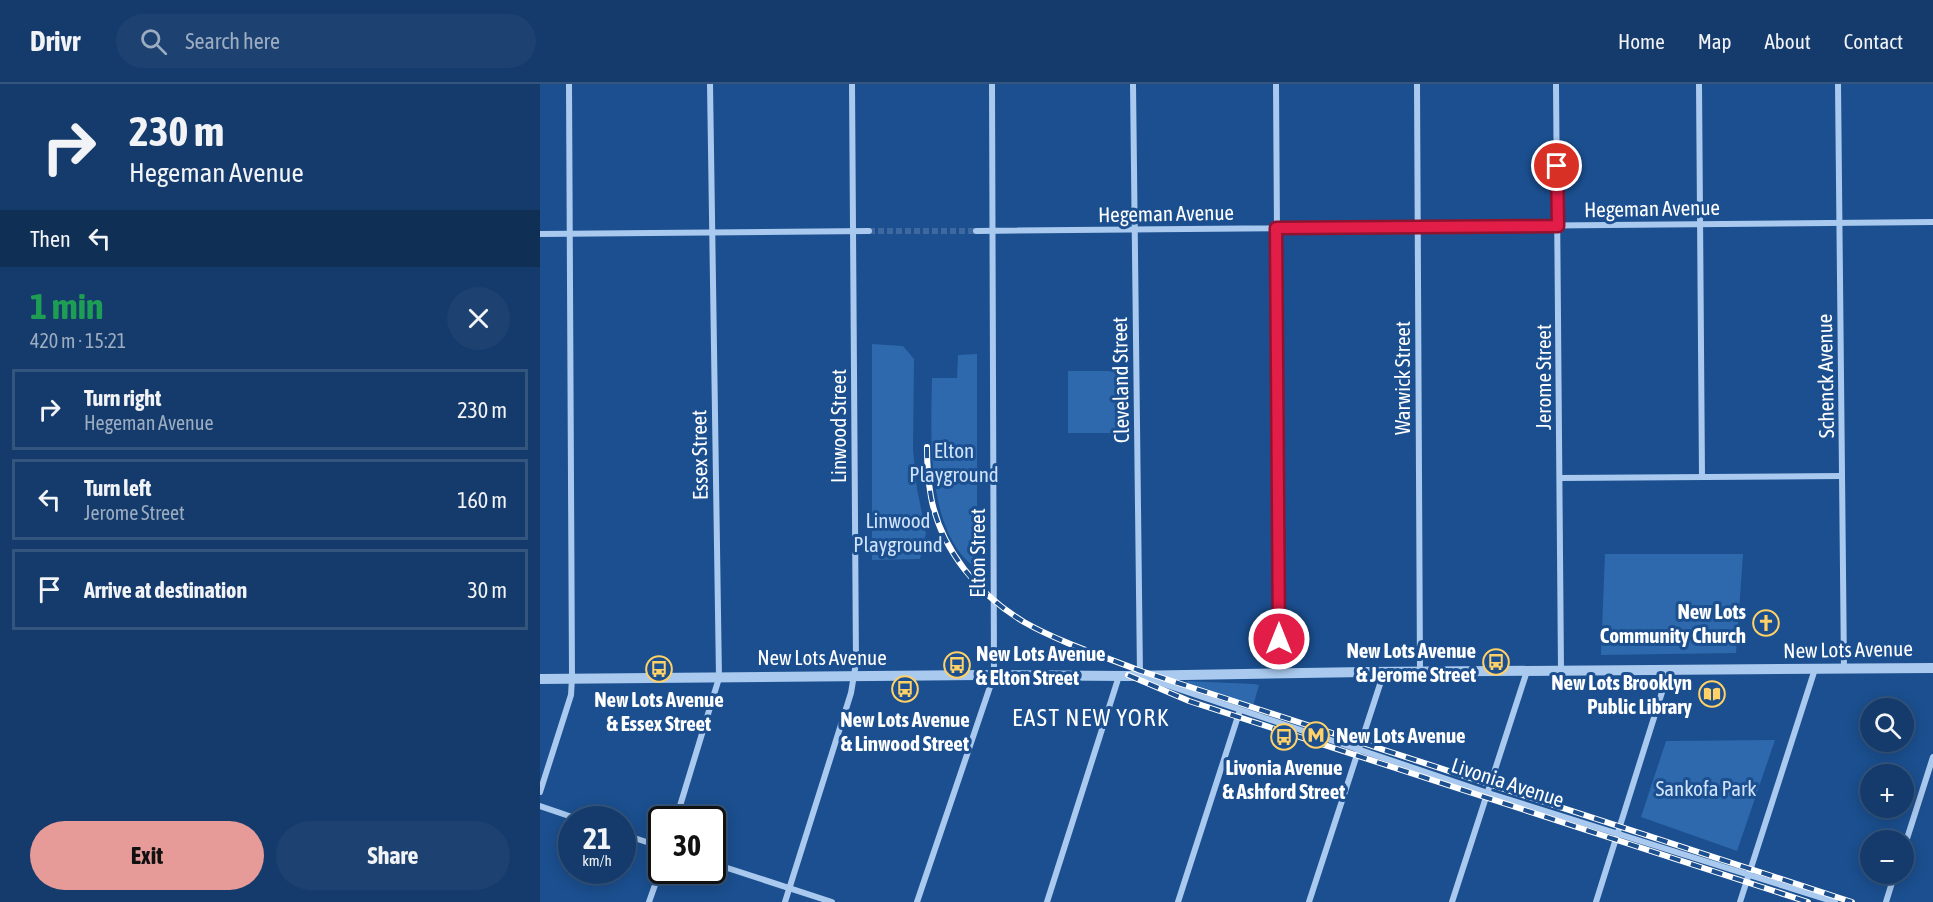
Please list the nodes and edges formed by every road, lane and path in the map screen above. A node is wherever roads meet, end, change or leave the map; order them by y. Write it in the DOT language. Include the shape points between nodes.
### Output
graph roads {
  1 [pos="569,84"];
  2 [pos="710,84"];
  3 [pos="852,84"];
  4 [pos="992,84"];
  5 [pos="1133,84"];
  6 [pos="1276,84"];
  7 [pos="1417,84"];
  8 [pos="1556,84"];
  9 [pos="1699,84"];
  10 [pos="1838,84"];
  11 [pos="1933,222"];
  12 [pos="1840,223"];
  13 [pos="1699,224"];
  14 [pos="1417,226"];
  15 [pos="1558,226"];
  16 [pos="1276,228"];
  17 [pos="1134,229"];
  18 [pos="853,231"];
  19 [pos="869,231"];
  20 [pos="976,231"];
  21 [pos="994,231"];
  22 [pos="712,232"];
  23 [pos="540,234"];
  24 [pos="570,234"];
  25 [pos="1702,476"];
  26 [pos="1842,476"];
  27 [pos="1560,478"];
  28 [pos="1933,668"];
  29 [pos="1669,669"];
  30 [pos="1815,669"];
  31 [pos="1844,669"];
  32 [pos="1561,670"];
  33 [pos="1527,671"];
  34 [pos="1384,672"];
  35 [pos="1420,672"];
  36 [pos="1280,673"];
  37 [pos="994,675"];
  38 [pos="1119,676"];
  39 [pos="1140,676"];
  40 [pos="854,677"];
  41 [pos="572,678"];
  42 [pos="719,678"];
  43 [pos="540,679"];
  44 [pos="1240,711"];
  45 [pos="1358,750"];
  46 [pos="1933,757"];
  47 [pos="540,792"];
  48 [pos="1488,793"];
  49 [pos="540,806"];
  50 [pos="680,806"];
  51 [pos="558,812"];
  52 [pos="1910,830"];
  53 [pos="1618,834"];
  54 [pos="726,868"];
  55 [pos="1749,874"];
  56 [pos="655,884"];
  57 [pos="1892,884"];
  58 [pos="789,888"];
  59 [pos="649,902"];
  60 [pos="785,902"];
  61 [pos="832,902"];
  62 [pos="916,902"];
  63 [pos="1047,902"];
  64 [pos="1178,902"];
  65 [pos="1309,902"];
  66 [pos="1452,902"];
  67 [pos="1596,902"];
  68 [pos="1740,902"];
  69 [pos="1835,902"];
  70 [pos="1886,902"];
  1 -- 24 [label="street"];
  2 -- 22 [label="street, Essex Street"];
  3 -- 18 [label="street, Linwood Street"];
  4 -- 21 [label="street, Elton Street"];
  5 -- 17 [label="street, Cleveland Street"];
  6 -- 16 [label="street"];
  7 -- 14 [label="street, Warwick Street"];
  8 -- 15 [label="street, Jerome Street"];
  9 -- 13 [label="street"];
  10 -- 12 [label="street, Schenck Avenue"];
  11 -- 12 [label="street, Hegeman Avenue"];
  12 -- 13 [label="street, Hegeman Avenue"];
  12 -- 26 [label="street, Schenck Avenue"];
  13 -- 15 [label="street, Hegeman Avenue"];
  13 -- 25 [label="street"];
  14 -- 15 [label="street, Hegeman Avenue"];
  14 -- 16 [label="street, Hegeman Avenue"];
  14 -- 35 [label="street, Warwick Street"];
  15 -- 27 [label="street, Jerome Street"];
  16 -- 17 [label="street, Hegeman Avenue"];
  16 -- 36 [label="street"];
  17 -- 21 [label="street, Hegeman Avenue"];
  17 -- 39 [label="street, Cleveland Street"];
  18 -- 19 [label="street"];
  18 -- 22 [label="street"];
  18 -- 40 [label="street, Linwood Street"];
  20 -- 21 [label="street, Hegeman Avenue"];
  21 -- 37 [label="street, Elton Street"];
  22 -- 24 [label="street"];
  22 -- 42 [label="street, Essex Street"];
  23 -- 24 [label="street"];
  24 -- 41 [label="street"];
  25 -- 26 [label="street"];
  25 -- 27 [label="street"];
  26 -- 31 [label="street, Schenck Avenue"];
  27 -- 32 [label="street, Jerome Street"];
  28 -- 31 [label="street, New Lots Avenue"];
  29 -- 30 [label="street, New Lots Avenue"];
  29 -- 32 [label="street, New Lots Avenue"];
  29 -- 53 [label="street"];
  30 -- 31 [label="street, New Lots Avenue"];
  30 -- 55 [label="street"];
  32 -- 33 [label="street, New Lots Avenue"];
  33 -- 35 [label="street, New Lots Avenue"];
  33 -- 48 [label="street"];
  34 -- 35 [label="street, New Lots Avenue"];
  34 -- 36 [label="street, New Lots Avenue"];
  34 -- 45 [label="street"];
  36 -- 39 [label="street, New Lots Avenue"];
  37 -- 38 [label="street, New Lots Avenue"];
  37 -- 40 [label="street, New Lots Avenue"];
  37 -- 62 [label="street, Elton Street"];
  38 -- 39 [label="street, New Lots Avenue"];
  38 -- 63 [label="street"];
  39 -- 44 [label="street, Livonia Avenue"];
  40 -- 42 [label="street, New Lots Avenue"];
  40 -- 58 [label="street, Linwood Street"];
  41 -- 42 [label="street, New Lots Avenue"];
  41 -- 43 [label="street, New Lots Avenue"];
  41 -- 47 [label="street" via="570,699"];
  42 -- 50 [label="street, Essex Street"];
  44 -- 45 [label="street, Livonia Avenue"];
  44 -- 64 [label="street"];
  45 -- 48 [label="street, Livonia Avenue"];
  45 -- 65 [label="street"];
  46 -- 52 [label="street"];
  48 -- 53 [label="street, Livonia Avenue"];
  48 -- 66 [label="street"];
  49 -- 51 [label="street"];
  53 -- 55 [label="street, Livonia Avenue"];
  53 -- 67 [label="street"];
  54 -- 58 [label="street"];
  55 -- 68 [label="street"];
  55 -- 69 [label="street, Livonia Avenue"];
  56 -- 59 [label="street"];
  57 -- 70 [label="street"];
  58 -- 60 [label="street, Linwood Street"];
  58 -- 61 [label="street"];
}
